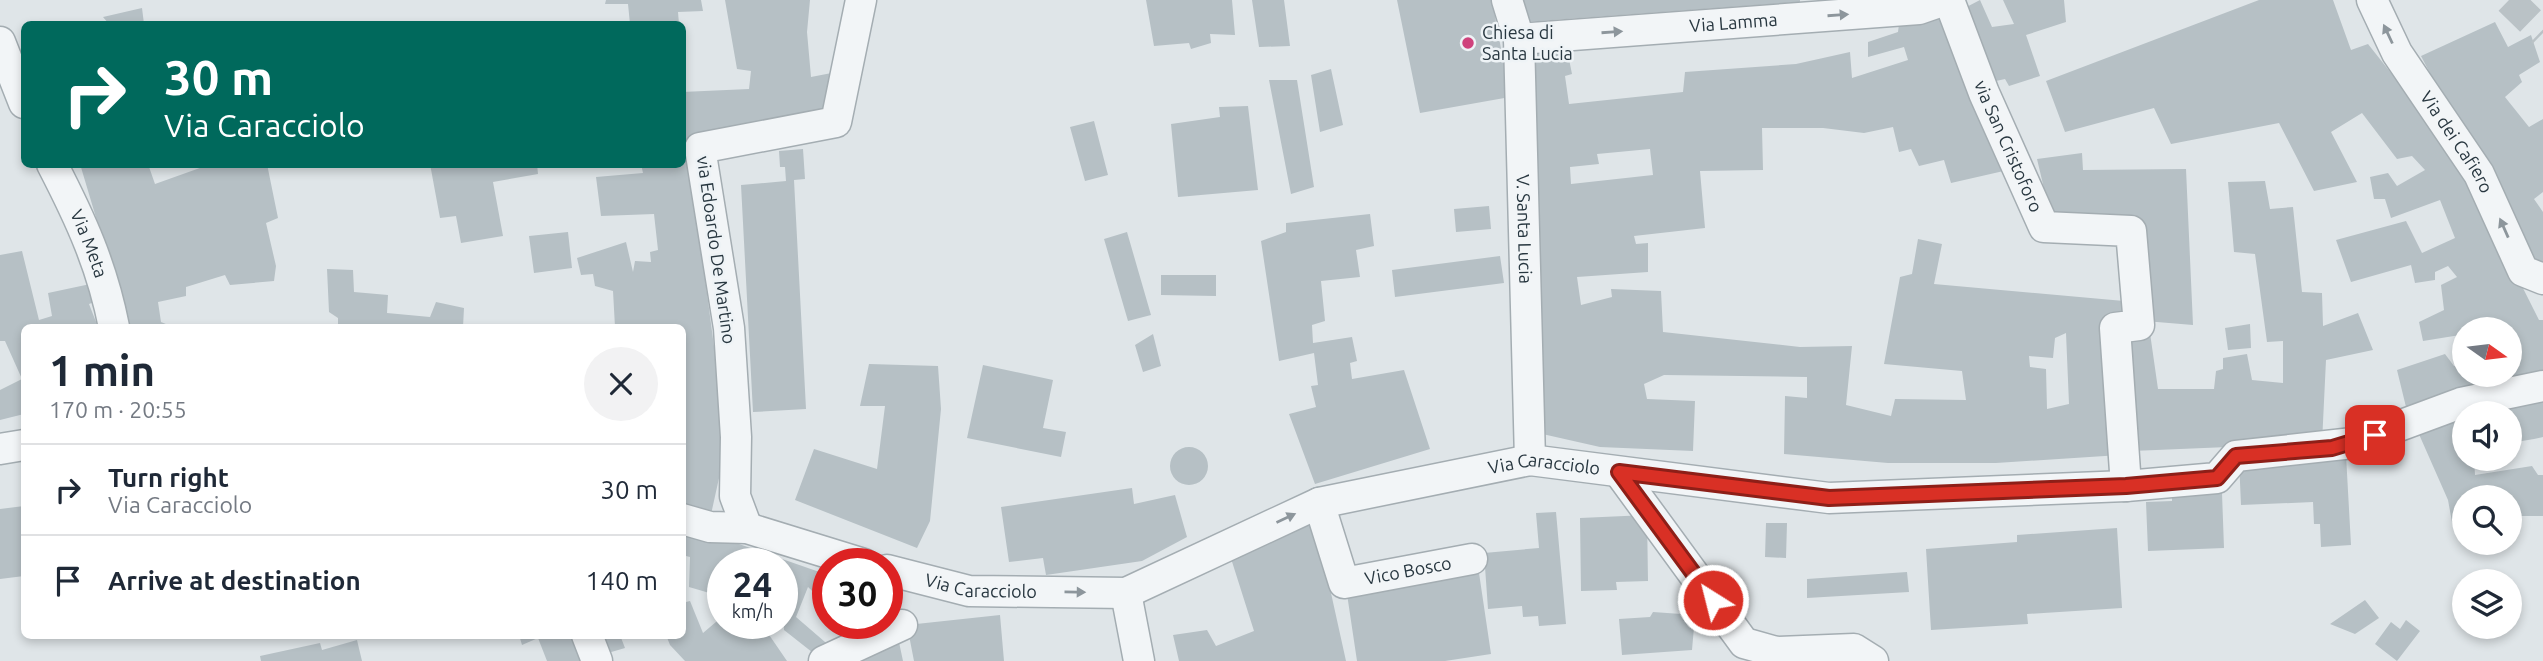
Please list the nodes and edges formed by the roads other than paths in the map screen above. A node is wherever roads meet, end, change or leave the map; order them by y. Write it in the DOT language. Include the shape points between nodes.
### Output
graph roads {
  1 [pos="861,0"];
  2 [pos="1507,0"];
  3 [pos="1947,0"];
  4 [pos="2372,0"];
  5 [pos="1519,39"];
  6 [pos="0,43"];
  7 [pos="21,96"];
  8 [pos="54,168"];
  9 [pos="2543,279"];
  10 [pos="113,324"];
  11 [pos="2543,386"];
  12 [pos="21,445"];
  13 [pos="0,449"];
  14 [pos="1530,460"];
  15 [pos="1619,472"];
  16 [pos="2126,486"];
  17 [pos="1319,503"];
  18 [pos="686,520"];
  19 [pos="747,528"];
  20 [pos="812,548"];
  21 [pos="1472,559"];
  22 [pos="903,574"];
  23 [pos="1126,593"];
  24 [pos="589,639"];
  25 [pos="872,639"];
  26 [pos="597,661"];
  27 [pos="824,661"];
  28 [pos="1139,661"];
  29 [pos="1873,661"];
  1 -- 19 [label="street, via Edoardo De Martino" via="836,122 700,148 729,328 735,496"];
  2 -- 5 [label="street, V. Santa Lucia"];
  5 -- 3 [label="street, Via Lamma, one-way" via="1919,9"];
  3 -- 16 [label="street, via San Cristoforo" via="2044,227 2131,232 2139,325 2115,328"];
  9 -- 4 [label="street, Via dei Cafiero, one-way" via="2523,271 2479,174 2397,53"];
  5 -- 14 [label="street, V. Santa Lucia"];
  6 -- 7 [label="street"];
  8 -- 10 [label="street, Via Meta" via="88,234"];
  11 -- 16 [label="street, Via Caracciolo" via="2461,402 2353,443 2236,456 2217,478"];
  12 -- 13 [label="street"];
  14 -- 15 [label="street, Via Caracciolo"];
  14 -- 17 [label="street, Via Caracciolo"];
  15 -- 16 [label="street, Via Caracciolo" via="1829,498"];
  15 -- 29 [label="street" via="1744,643 1776,652 1854,649"];
  17 -- 21 [label="street, Vico Bosco" via="1343,583"];
  23 -- 17 [label="street, Via Caracciolo, one-way"];
  18 -- 19 [label="street" via="710,527"];
  19 -- 20 [label="street"];
  22 -- 23 [label="street, Via Caracciolo, one-way" via="968,591"];
  23 -- 28 [label="street"];
  24 -- 26 [label="street"];
  25 -- 27 [label="street"];
}
